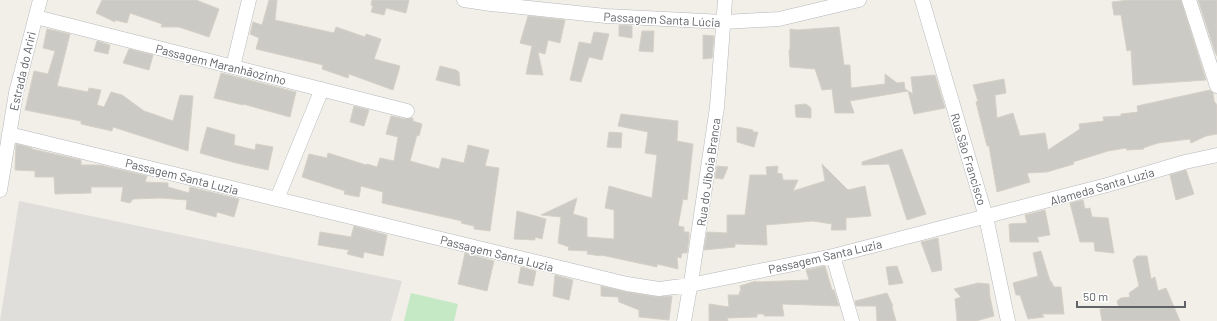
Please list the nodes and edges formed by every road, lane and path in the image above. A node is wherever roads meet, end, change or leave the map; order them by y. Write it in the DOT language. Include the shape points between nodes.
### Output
graph roads {
  1 [pos="40,0"];
  2 [pos="249,0"];
  3 [pos="464,0"];
  4 [pos="725,0"];
  5 [pos="859,0"];
  6 [pos="922,0"];
  7 [pos="1190,0"];
  8 [pos="533,4"];
  9 [pos="36,17"];
  10 [pos="724,22"];
  11 [pos="233,67"];
  12 [pos="1217,86"];
  13 [pos="322,89"];
  14 [pos="406,111"];
  15 [pos="9,134"];
  16 [pos="1217,154"];
  17 [pos="0,190"];
  18 [pos="277,199"];
  19 [pos="986,217"];
  20 [pos="833,256"];
  21 [pos="690,285"];
  22 [pos="684,321"];
  23 [pos="852,321"];
  24 [pos="1008,321"];
  1 -- 9 [label="street, Estrada do Ariri"];
  2 -- 11 [label="street"];
  3 -- 8 [label="street, Passagem Santa Lúcia" via="491,4"];
  4 -- 10 [label="street, Rua do Jiboia Branca"];
  5 -- 10 [label="street, Passagem Santa Lúcia" via="779,19"];
  6 -- 19 [label="street, Rua São Francisco"];
  7 -- 12 [label="street"];
  8 -- 10 [label="street, Passagem Santa Lúcia" via="606,16"];
  9 -- 11 [label="street, Passagem Maranhãozinho"];
  9 -- 15 [label="street, Estrada do Ariri" via="16,93"];
  10 -- 21 [label="street, Rua do Jiboia Branca" via="717,107"];
  11 -- 13 [label="street, Passagem Maranhãozinho"];
  13 -- 14 [label="street, Passagem Maranhãozinho"];
  13 -- 18 [label="street"];
  15 -- 17 [label="street, Estrada do Ariri"];
  15 -- 18 [label="street, Passagem Santa Luzia"];
  16 -- 19 [label="street, Alameda Santa Luzia"];
  18 -- 21 [label="street, Passagem Santa Luzia" via="627,284 659,289"];
  19 -- 20 [label="street, Passagem Santa Luzia"];
  19 -- 24 [label="street, Rua São Francisco"];
  20 -- 21 [label="street, Passagem Santa Luzia"];
  20 -- 23 [label="street"];
  21 -- 22 [label="street, Rua do Jiboia Branca"];
}
